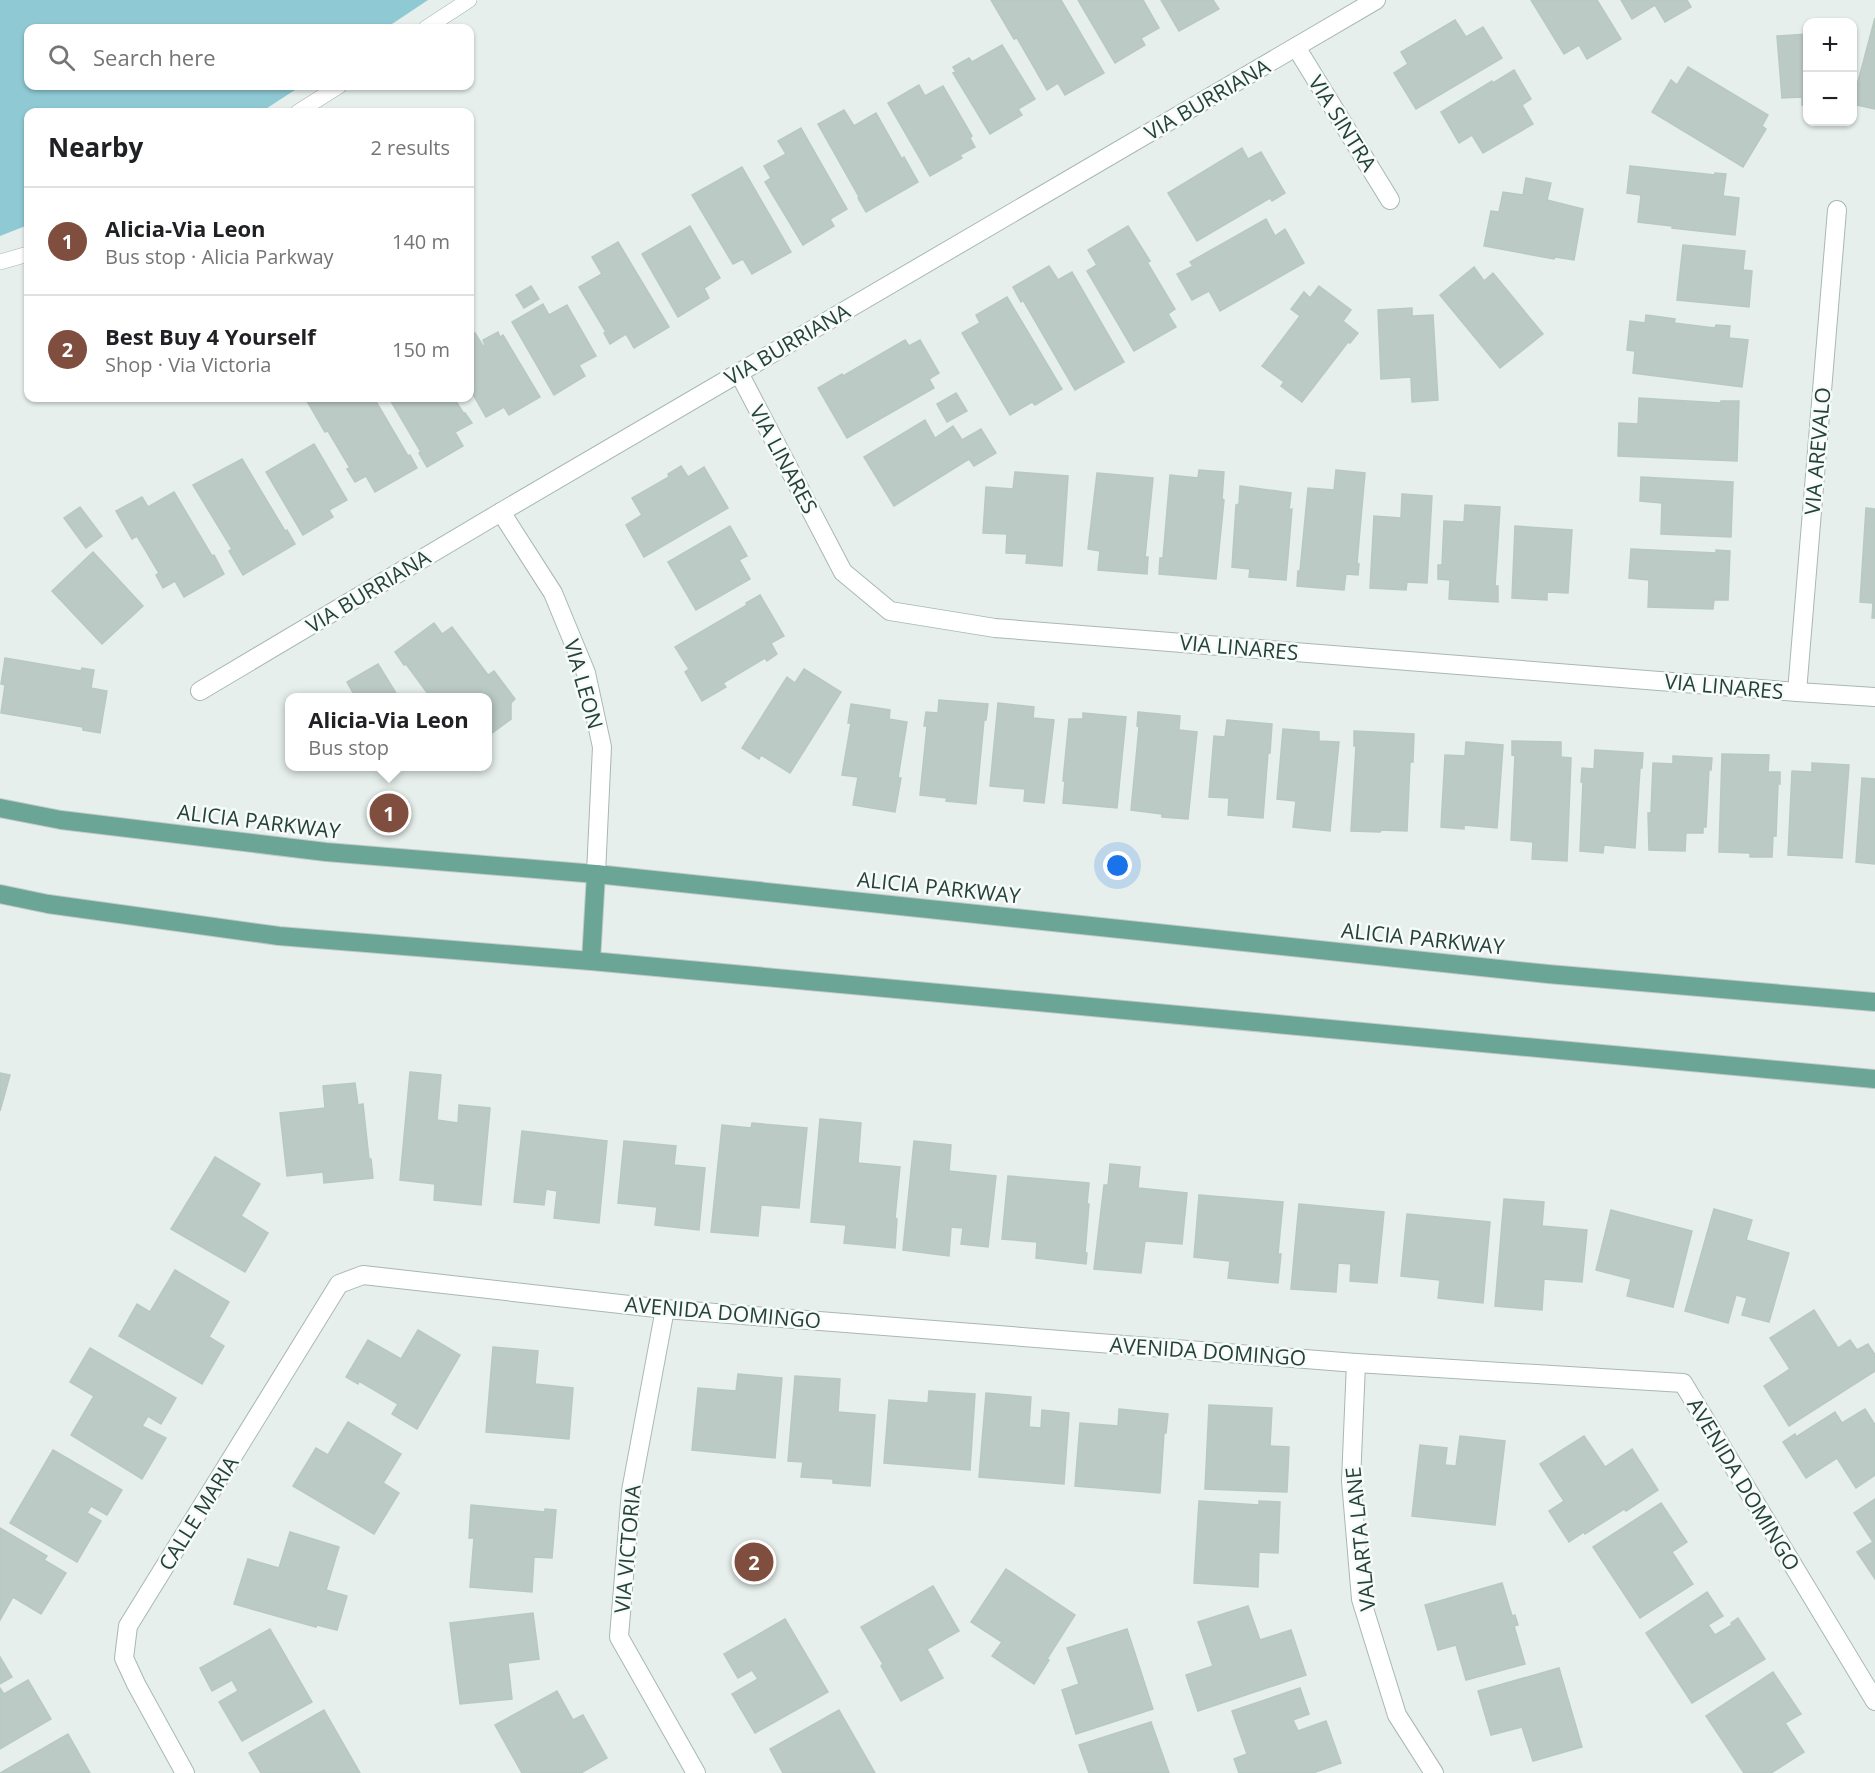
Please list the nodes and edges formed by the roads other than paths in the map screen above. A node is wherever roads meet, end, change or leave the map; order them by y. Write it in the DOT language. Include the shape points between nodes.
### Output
graph roads {
  1 [pos="469,0"];
  2 [pos="1376,0"];
  3 [pos="432,24"];
  4 [pos="1296,47"];
  5 [pos="333,90"];
  6 [pos="304,108"];
  7 [pos="1390,200"];
  8 [pos="1837,210"];
  9 [pos="24,255"];
  10 [pos="0,262"];
  11 [pos="739,372"];
  12 [pos="501,512"];
  13 [pos="200,692"];
  14 [pos="1797,692"];
  15 [pos="1875,697"];
  16 [pos="0,808"];
  17 [pos="596,874"];
  18 [pos="0,894"];
  19 [pos="591,962"];
  20 [pos="1875,1002"];
  21 [pos="1875,1079"];
  22 [pos="363,1275"];
  23 [pos="666,1309"];
  24 [pos="1356,1363"];
  25 [pos="1875,1701"];
  26 [pos="185,1773"];
  27 [pos="696,1773"];
  28 [pos="1434,1773"];
  1 -- 3 [label="lane"];
  2 -- 4 [label="street, VIA BURRIANA"];
  4 -- 7 [label="street, VIA SINTRA"];
  4 -- 11 [label="street, VIA BURRIANA"];
  5 -- 6 [label="lane"];
  8 -- 14 [label="street, VIA AREVALO"];
  9 -- 10 [label="lane"];
  11 -- 12 [label="street, VIA BURRIANA"];
  11 -- 14 [label="street, VIA LINARES" via="843,572 890,611 995,628"];
  12 -- 13 [label="street, VIA BURRIANA"];
  12 -- 17 [label="street, VIA LEON" via="554,593 586,673 602,747"];
  14 -- 15 [label="street, VIA LINARES"];
  16 -- 17 [label="main road, ALICIA PARKWAY" via="61,820 326,852"];
  17 -- 19 [label="main road"];
  17 -- 20 [label="main road, ALICIA PARKWAY" via="1548,974"];
  18 -- 19 [label="main road" via="279,936"];
  19 -- 21 [label="main road"];
  22 -- 23 [label="street, AVENIDA DOMINGO"];
  22 -- 26 [label="street, CALLE MARIA" via="339,1284 128,1626 124,1658"];
  23 -- 24 [label="street, AVENIDA DOMINGO"];
  23 -- 27 [label="street, VIA VICTORIA" via="631,1491 619,1637"];
  24 -- 25 [label="street, AVENIDA DOMINGO" via="1683,1383"];
  24 -- 28 [label="street, VALARTA LANE" via="1351,1481 1361,1599 1397,1715"];
}
